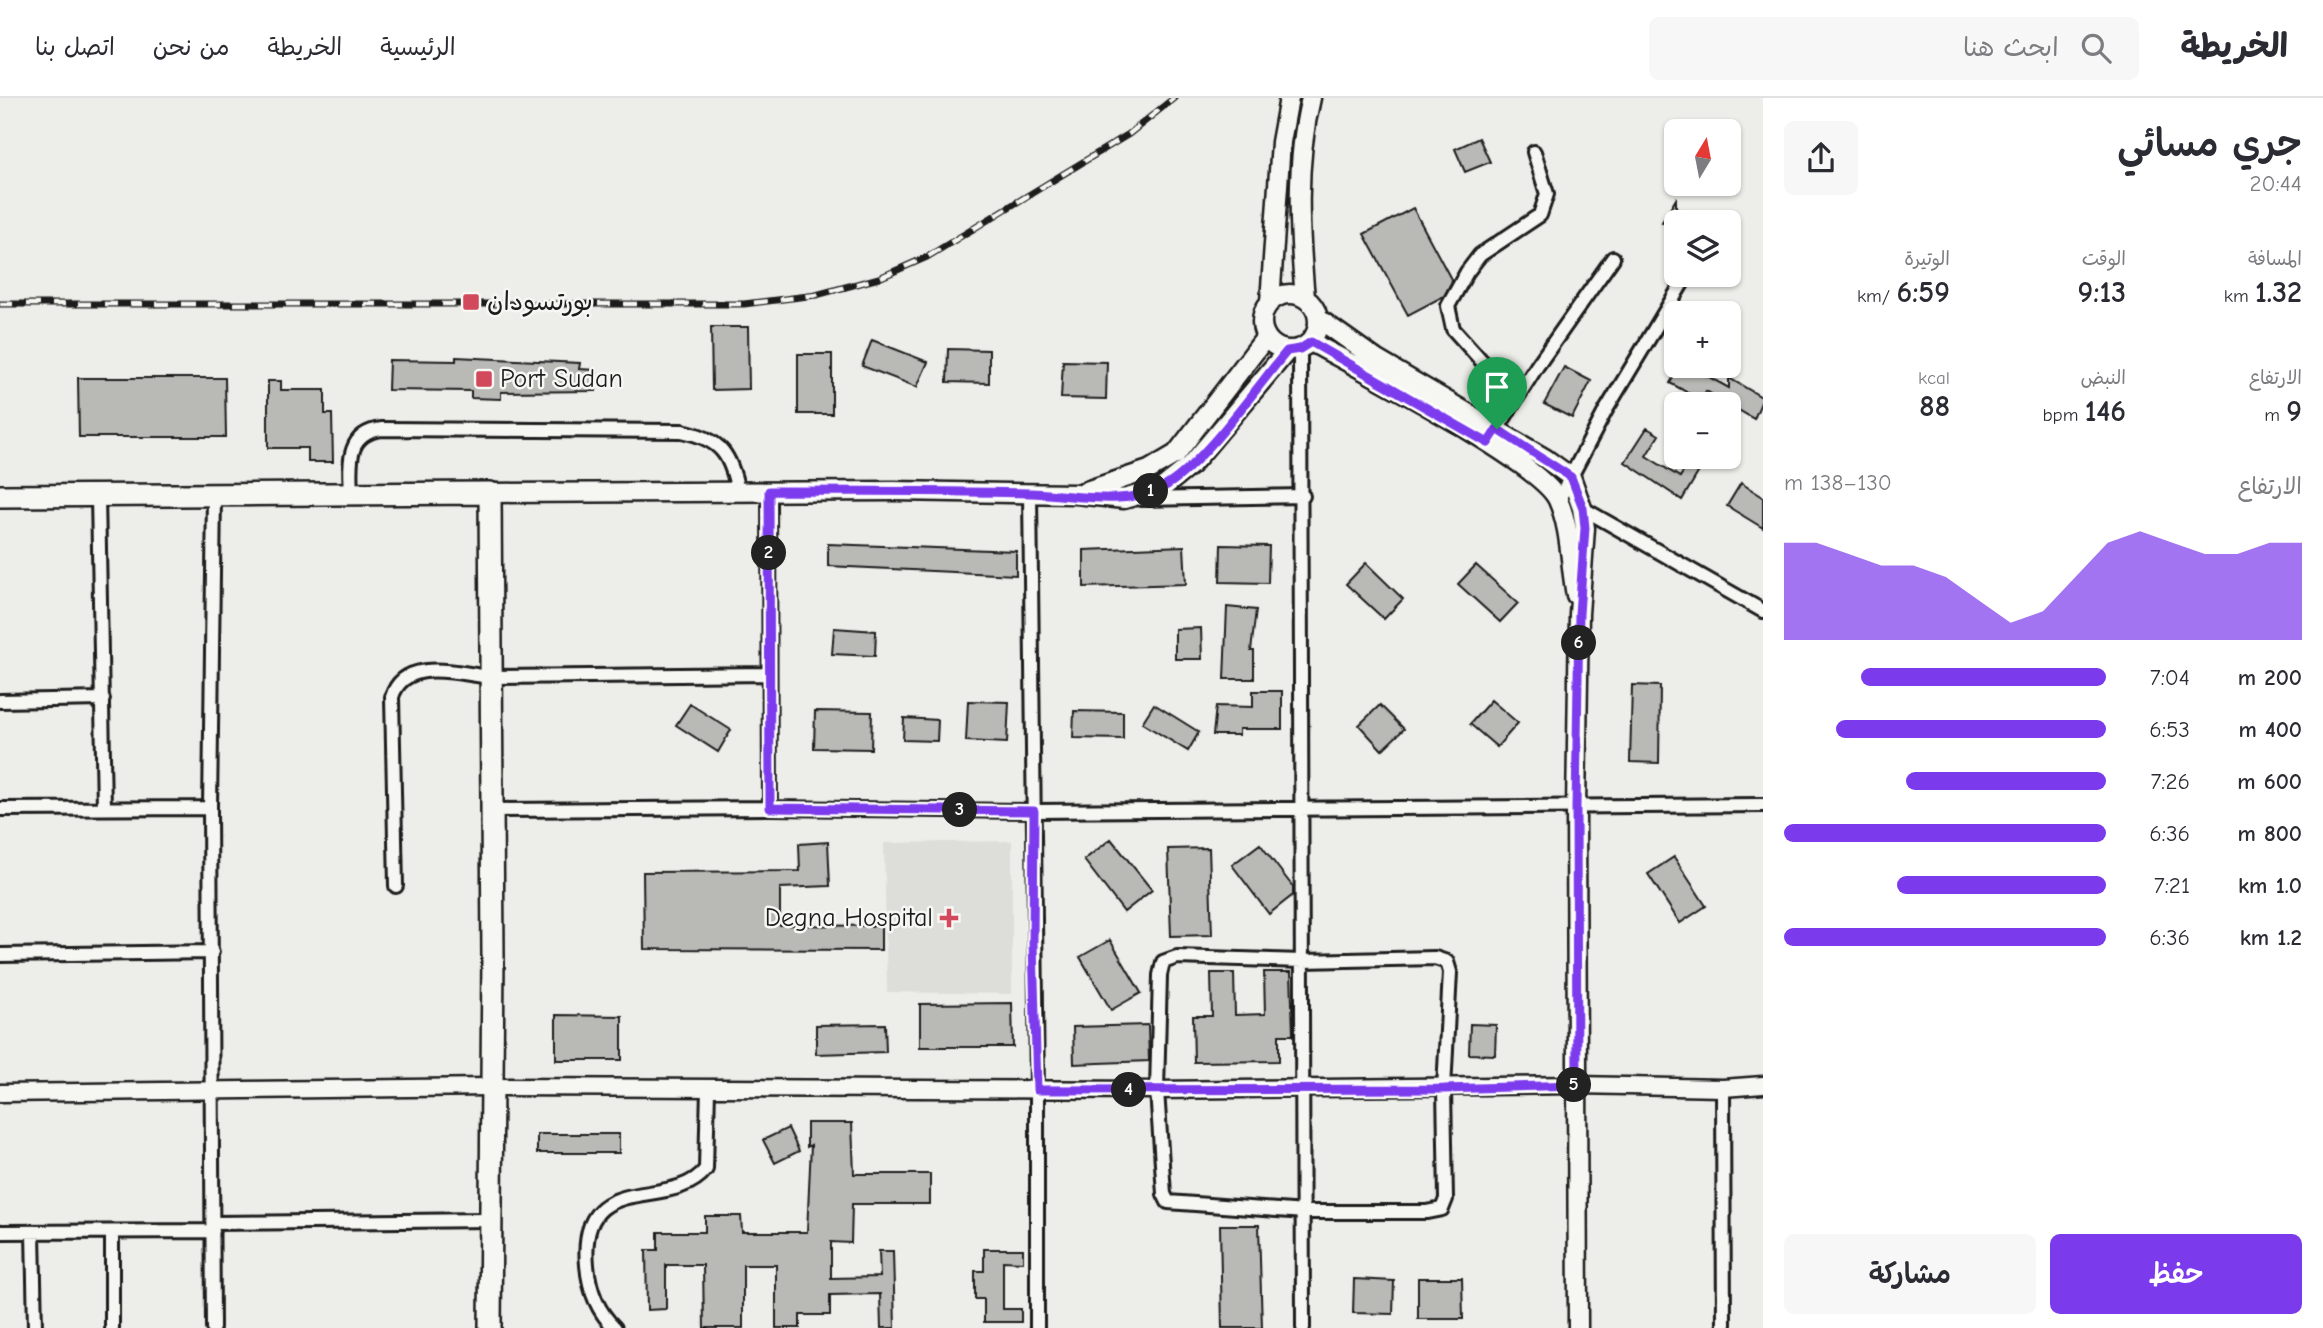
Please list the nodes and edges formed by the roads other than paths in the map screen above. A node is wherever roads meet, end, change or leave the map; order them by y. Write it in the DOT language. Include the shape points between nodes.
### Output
graph roads {
  1 [pos="1289,98"];
  2 [pos="1311,98"];
  3 [pos="1534,152"];
  4 [pos="1613,258"];
  5 [pos="1680,287"];
  6 [pos="1305,298"];
  7 [pos="1270,302"];
  8 [pos="1319,319"];
  9 [pos="1266,337"];
  10 [pos="1299,347"];
  11 [pos="1516,399"];
  12 [pos="1492,436"];
  13 [pos="1176,454"];
  14 [pos="1191,466"];
  15 [pos="1571,477"];
  16 [pos="769,491"];
  17 [pos="738,492"];
  18 [pos="490,493"];
  19 [pos="1030,493"];
  20 [pos="351,494"];
  21 [pos="1076,494"];
  22 [pos="214,495"];
  23 [pos="0,496"];
  24 [pos="1303,496"];
  25 [pos="98,497"];
  26 [pos="1124,499"];
  27 [pos="1558,501"];
  28 [pos="1583,508"];
  29 [pos="1763,611"];
  30 [pos="1579,614"];
  31 [pos="769,674"];
  32 [pos="489,677"];
  33 [pos="103,699"];
  34 [pos="0,701"];
  35 [pos="1763,806"];
  36 [pos="0,808"];
  37 [pos="104,808"];
  38 [pos="210,808"];
  39 [pos="770,808"];
  40 [pos="1302,808"];
  41 [pos="1576,808"];
  42 [pos="491,810"];
  43 [pos="1034,811"];
  44 [pos="396,886"];
  45 [pos="212,952"];
  46 [pos="0,955"];
  47 [pos="1303,961"];
  48 [pos="1577,1085"];
  49 [pos="1763,1086"];
  50 [pos="490,1087"];
  51 [pos="708,1088"];
  52 [pos="1723,1088"];
  53 [pos="212,1089"];
  54 [pos="1444,1089"];
  55 [pos="1037,1090"];
  56 [pos="1157,1090"];
  57 [pos="1304,1090"];
  58 [pos="0,1093"];
  59 [pos="1305,1212"];
  60 [pos="489,1220"];
  61 [pos="213,1227"];
  62 [pos="33,1232"];
  63 [pos="112,1232"];
  64 [pos="0,1233"];
  65 [pos="35,1328"];
  66 [pos="112,1328"];
  67 [pos="213,1328"];
  68 [pos="490,1328"];
  69 [pos="615,1328"];
  70 [pos="1037,1328"];
  71 [pos="1303,1328"];
  72 [pos="1578,1328"];
  73 [pos="1724,1328"];
  1 -- 7 [label="main road" via="1280,142"];
  2 -- 6 [label="main road" via="1299,183"];
  3 -- 11 [label="street" via="1547,194 1540,215 1480,255 1448,306 1453,329"];
  4 -- 11 [label="street"];
  5 -- 15 [label="street"];
  6 -- 7 [label="main road" via="1280,295"];
  6 -- 8 [label="main road"];
  7 -- 9 [label="main road" via="1261,325"];
  8 -- 10 [label="main road" via="1317,332"];
  8 -- 12 [label="main road"];
  9 -- 10 [label="main road" via="1275,346"];
  9 -- 13 [label="main road"];
  10 -- 12 [label="main road"];
  10 -- 14 [label="main road"];
  10 -- 24 [label="street"];
  11 -- 12 [label="street"];
  12 -- 15 [label="main road"];
  12 -- 27 [label="main road" via="1550,488"];
  13 -- 14 [label="main road"];
  13 -- 21 [label="main road" via="1129,479"];
  14 -- 26 [label="main road" via="1162,488"];
  15 -- 27 [label="street"];
  15 -- 28 [label="main road"];
  16 -- 17 [label="main road"];
  16 -- 19 [label="main road"];
  16 -- 31 [label="street"];
  17 -- 18 [label="main road"];
  17 -- 20 [label="street" via="732,463 722,451 703,435 682,431 382,429 364,434 352,448"];
  18 -- 20 [label="highway"];
  18 -- 32 [label="highway"];
  19 -- 21 [label="main road"];
  19 -- 43 [label="street"];
  20 -- 22 [label="highway"];
  21 -- 26 [label="main road"];
  22 -- 25 [label="highway"];
  22 -- 38 [label="street"];
  23 -- 25 [label="highway"];
  24 -- 26 [label="street"];
  24 -- 40 [label="street"];
  25 -- 33 [label="street"];
  27 -- 30 [label="main road"];
  28 -- 29 [label="street"];
  28 -- 30 [label="main road"];
  30 -- 41 [label="main road"];
  31 -- 32 [label="street"];
  31 -- 39 [label="street"];
  32 -- 42 [label="highway"];
  32 -- 44 [label="street" via="415,672 396,683"];
  33 -- 34 [label="street"];
  33 -- 37 [label="street"];
  35 -- 41 [label="street"];
  36 -- 37 [label="street"];
  37 -- 38 [label="street"];
  38 -- 45 [label="street"];
  39 -- 42 [label="street"];
  39 -- 43 [label="street"];
  40 -- 41 [label="street"];
  40 -- 43 [label="street"];
  40 -- 47 [label="street"];
  41 -- 48 [label="main road"];
  42 -- 50 [label="highway"];
  43 -- 55 [label="street"];
  45 -- 46 [label="street"];
  45 -- 53 [label="street"];
  47 -- 54 [label="street" via="1435,958 1447,962"];
  47 -- 56 [label="street" via="1177,957 1163,962"];
  47 -- 57 [label="street"];
  48 -- 52 [label="street"];
  48 -- 54 [label="street"];
  48 -- 72 [label="main road"];
  49 -- 52 [label="street"];
  50 -- 51 [label="street"];
  50 -- 53 [label="street"];
  50 -- 60 [label="highway"];
  51 -- 55 [label="street"];
  51 -- 69 [label="street" via="707,1162 698,1179 614,1200 593,1224 587,1270 597,1306"];
  52 -- 73 [label="street"];
  53 -- 58 [label="street"];
  53 -- 61 [label="street"];
  54 -- 57 [label="street"];
  54 -- 59 [label="street" via="1446,1199 1442,1209"];
  55 -- 56 [label="street"];
  55 -- 70 [label="street"];
  56 -- 57 [label="street"];
  56 -- 59 [label="street" via="1168,1202"];
  57 -- 59 [label="street"];
  59 -- 71 [label="street"];
  60 -- 61 [label="street"];
  60 -- 68 [label="highway"];
  61 -- 63 [label="street"];
  61 -- 67 [label="street"];
  62 -- 63 [label="street"];
  62 -- 64 [label="street"];
  62 -- 65 [label="street"];
  63 -- 66 [label="street"];
}
